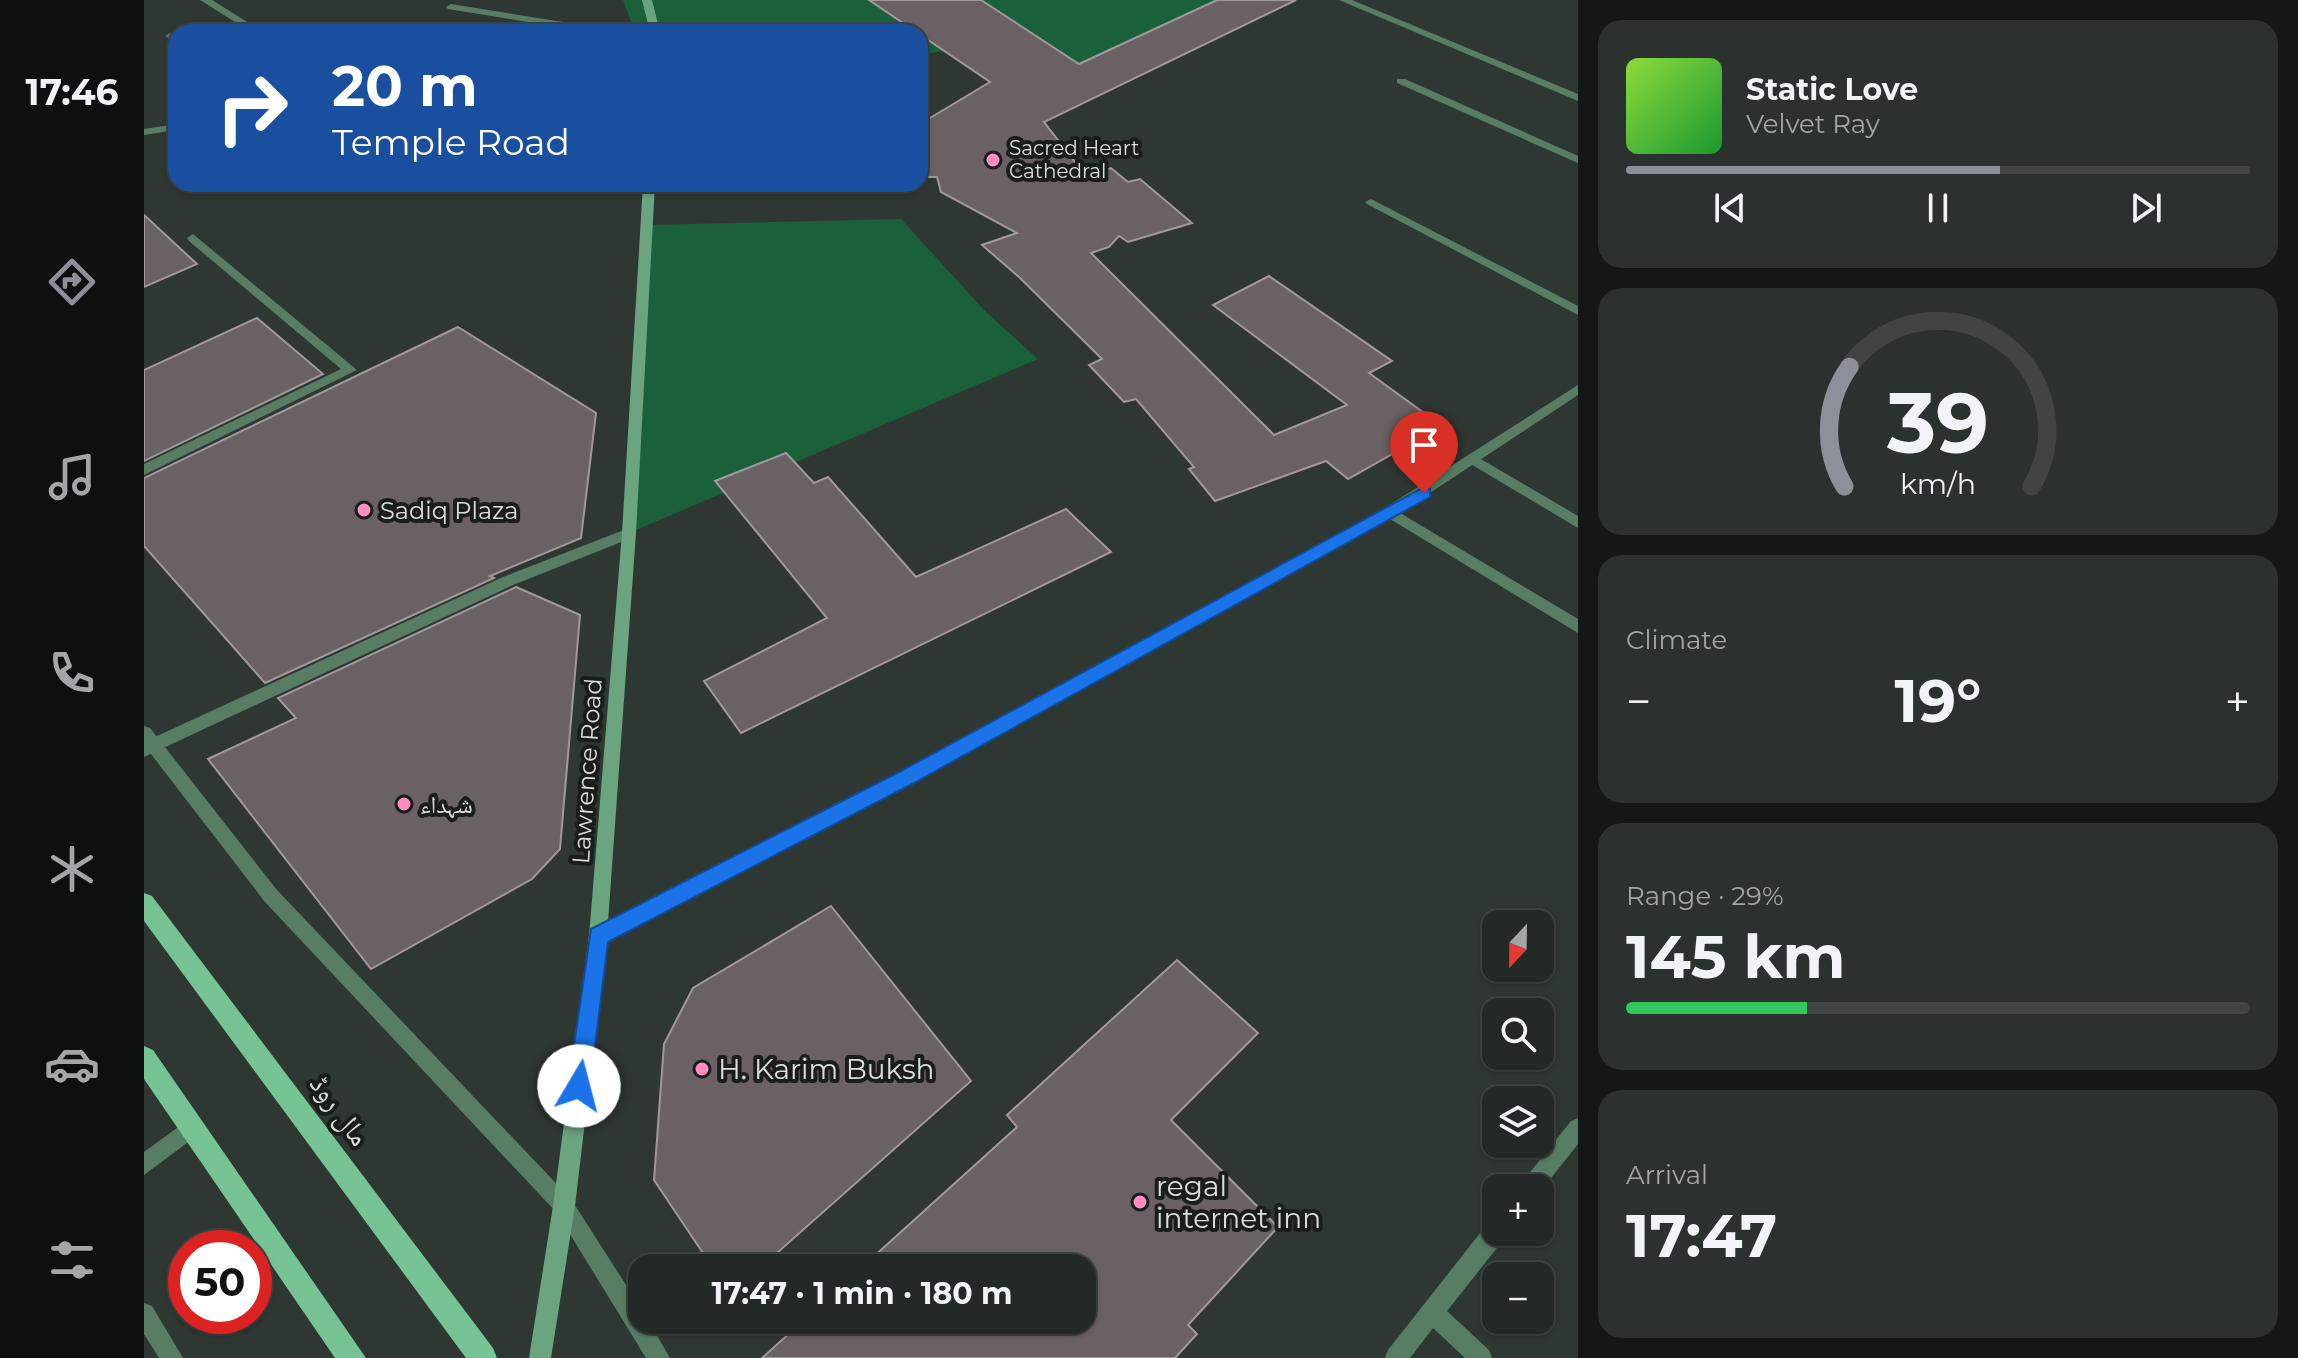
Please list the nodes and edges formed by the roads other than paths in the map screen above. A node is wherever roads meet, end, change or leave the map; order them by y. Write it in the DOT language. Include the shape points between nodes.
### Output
graph roads {
  1 [pos="205,0"];
  2 [pos="647,0"];
  3 [pos="1344,0"];
  4 [pos="451,7"];
  5 [pos="245,24"];
  6 [pos="557,24"];
  7 [pos="653,24"];
  8 [pos="1401,81"];
  9 [pos="1578,98"];
  10 [pos="168,128"];
  11 [pos="144,132"];
  12 [pos="1578,160"];
  13 [pos="649,192"];
  14 [pos="1371,202"];
  15 [pos="193,238"];
  16 [pos="1578,311"];
  17 [pos="1578,389"];
  18 [pos="1474,460"];
  19 [pos="144,470"];
  20 [pos="1390,512"];
  21 [pos="1578,523"];
  22 [pos="629,533"];
  23 [pos="1578,627"];
  24 [pos="147,742"];
  25 [pos="144,903"];
  26 [pos="598,936"];
  27 [pos="144,1058"];
  28 [pos="192,1127"];
  29 [pos="1578,1128"];
  30 [pos="144,1165"];
  31 [pos="1541,1174"];
  32 [pos="564,1206"];
  33 [pos="1484,1246"];
  34 [pos="1432,1312"];
  35 [pos="144,1314"];
  36 [pos="172,1358"];
  37 [pos="352,1358"];
  38 [pos="483,1358"];
  39 [pos="540,1358"];
  40 [pos="659,1358"];
  41 [pos="1396,1358"];
  42 [pos="1481,1358"];
  1 -- 5 [label="street"];
  2 -- 7 [label="main road"];
  3 -- 9 [label="street"];
  4 -- 6 [label="street"];
  8 -- 12 [label="street"];
  10 -- 11 [label="street"];
  13 -- 22 [label="main road, Lawrence Road"];
  14 -- 16 [label="street"];
  15 -- 19 [label="street" via="350,370"];
  17 -- 18 [label="street"];
  18 -- 20 [label="street"];
  18 -- 21 [label="street"];
  20 -- 23 [label="street"];
  20 -- 26 [label="street" via="908,777"];
  22 -- 24 [label="street" via="508,581"];
  22 -- 26 [label="main road, Lawrence Road"];
  24 -- 32 [label="street" via="271,896"];
  25 -- 38 [label="main road, مال روڈ"];
  26 -- 32 [label="main road, Lawrence Road"];
  27 -- 28 [label="main road"];
  28 -- 30 [label="street"];
  28 -- 37 [label="main road"];
  29 -- 31 [label="street"];
  32 -- 39 [label="main road, Lawrence Road"];
  32 -- 40 [label="street"];
  33 -- 34 [label="street"];
  34 -- 41 [label="street"];
  34 -- 42 [label="street"];
  35 -- 36 [label="street"];
}
